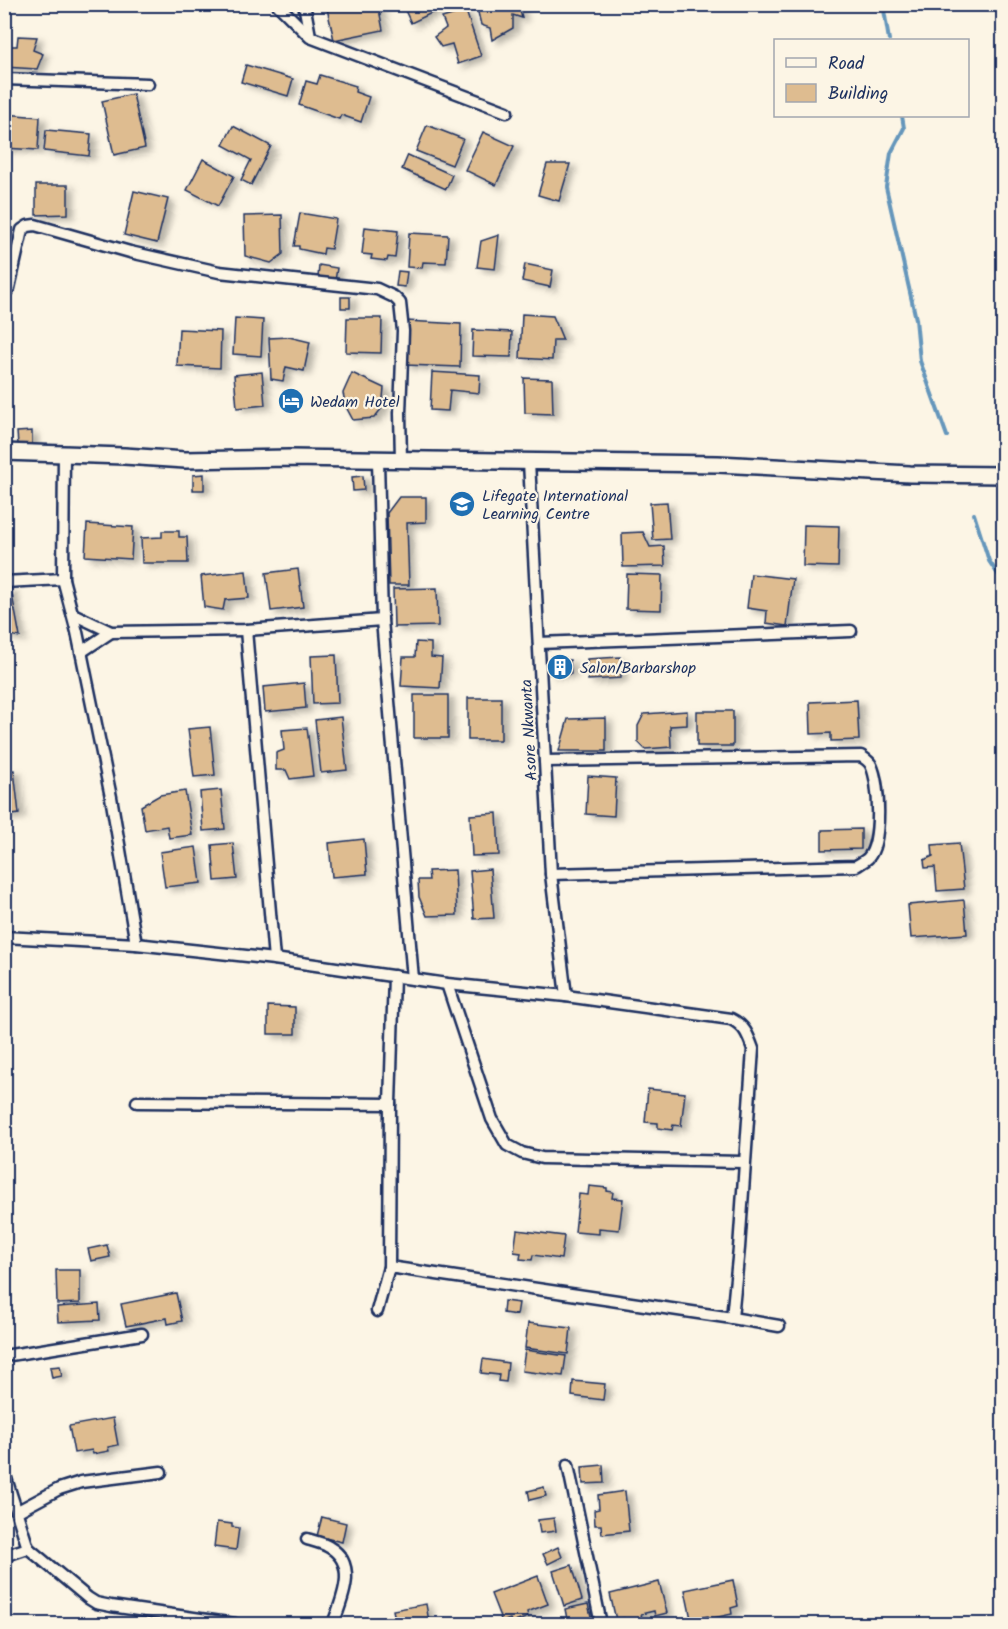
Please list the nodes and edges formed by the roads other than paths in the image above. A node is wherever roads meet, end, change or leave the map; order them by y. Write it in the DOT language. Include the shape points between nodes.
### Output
graph roads {
  1 [pos="277,4"];
  2 [pos="304,4"];
  3 [pos="310,37"];
  4 [pos="4,78"];
  5 [pos="148,84"];
  6 [pos="507,112"];
  7 [pos="4,294"];
  8 [pos="4,452"];
  9 [pos="64,453"];
  10 [pos="378,460"];
  11 [pos="401,460"];
  12 [pos="529,462"];
  13 [pos="1004,475"];
  14 [pos="63,579"];
  15 [pos="4,582"];
  16 [pos="73,614"];
  17 [pos="382,620"];
  18 [pos="246,630"];
  19 [pos="850,631"];
  20 [pos="111,632"];
  21 [pos="539,643"];
  22 [pos="81,652"];
  23 [pos="545,760"];
  24 [pos="550,874"];
  25 [pos="4,937"];
  26 [pos="136,944"];
  27 [pos="274,959"];
  28 [pos="394,976"];
  29 [pos="413,979"];
  30 [pos="447,984"];
  31 [pos="566,996"];
  32 [pos="137,1102"];
  33 [pos="390,1104"];
  34 [pos="743,1162"];
  35 [pos="389,1268"];
  36 [pos="377,1311"];
  37 [pos="732,1317"];
  38 [pos="779,1326"];
  39 [pos="141,1334"];
  40 [pos="4,1356"];
  41 [pos="568,1465"];
  42 [pos="4,1472"];
  43 [pos="161,1472"];
  44 [pos="18,1511"];
  45 [pos="307,1539"];
  46 [pos="28,1548"];
  47 [pos="4,1556"];
  48 [pos="4,1620"];
  49 [pos="6,1624"];
  50 [pos="235,1624"];
  51 [pos="333,1624"];
  52 [pos="601,1624"];
  1 -- 3 [label="street"];
  2 -- 3 [label="street"];
  3 -- 6 [label="street"];
  4 -- 5 [label="street"];
  7 -- 11 [label="street" via="9,288 22,230 35,225 219,272 377,289 400,303 404,331"];
  8 -- 9 [label="street"];
  9 -- 10 [label="street" via="185,460"];
  9 -- 14 [label="street"];
  10 -- 11 [label="street"];
  10 -- 17 [label="street"];
  11 -- 12 [label="street"];
  12 -- 13 [label="street" via="718,464"];
  12 -- 21 [label="street, Asore Nkwanta"];
  14 -- 15 [label="street"];
  14 -- 16 [label="street"];
  16 -- 20 [label="street"];
  16 -- 22 [label="street"];
  17 -- 18 [label="street"];
  17 -- 29 [label="street"];
  18 -- 20 [label="street"];
  18 -- 27 [label="street"];
  19 -- 21 [label="street"];
  20 -- 22 [label="street"];
  21 -- 23 [label="street, Asore Nkwanta"];
  22 -- 26 [label="street"];
  23 -- 24 [label="street, Asore Nkwanta"];
  23 -- 24 [label="street" via="861,756 871,763 878,785 875,839 869,858 856,866"];
  24 -- 31 [label="street, Asore Nkwanta"];
  25 -- 26 [label="street"];
  26 -- 27 [label="street"];
  27 -- 28 [label="street"];
  28 -- 29 [label="street"];
  28 -- 33 [label="street"];
  29 -- 30 [label="street"];
  30 -- 31 [label="street"];
  30 -- 34 [label="street" via="492,1119 507,1144 542,1158"];
  31 -- 34 [label="street" via="739,1023 753,1049"];
  32 -- 33 [label="street"];
  33 -- 35 [label="street"];
  34 -- 37 [label="street"];
  35 -- 36 [label="street"];
  35 -- 37 [label="street"];
  37 -- 38 [label="street"];
  39 -- 40 [label="street"];
  41 -- 52 [label="street"];
  42 -- 44 [label="street"];
  43 -- 44 [label="street" via="81,1482"];
  44 -- 46 [label="street"];
  45 -- 51 [label="street" via="330,1547 344,1560 346,1580"];
  46 -- 47 [label="street"];
  46 -- 50 [label="street" via="96,1603"];
  48 -- 49 [label="street"];
}
